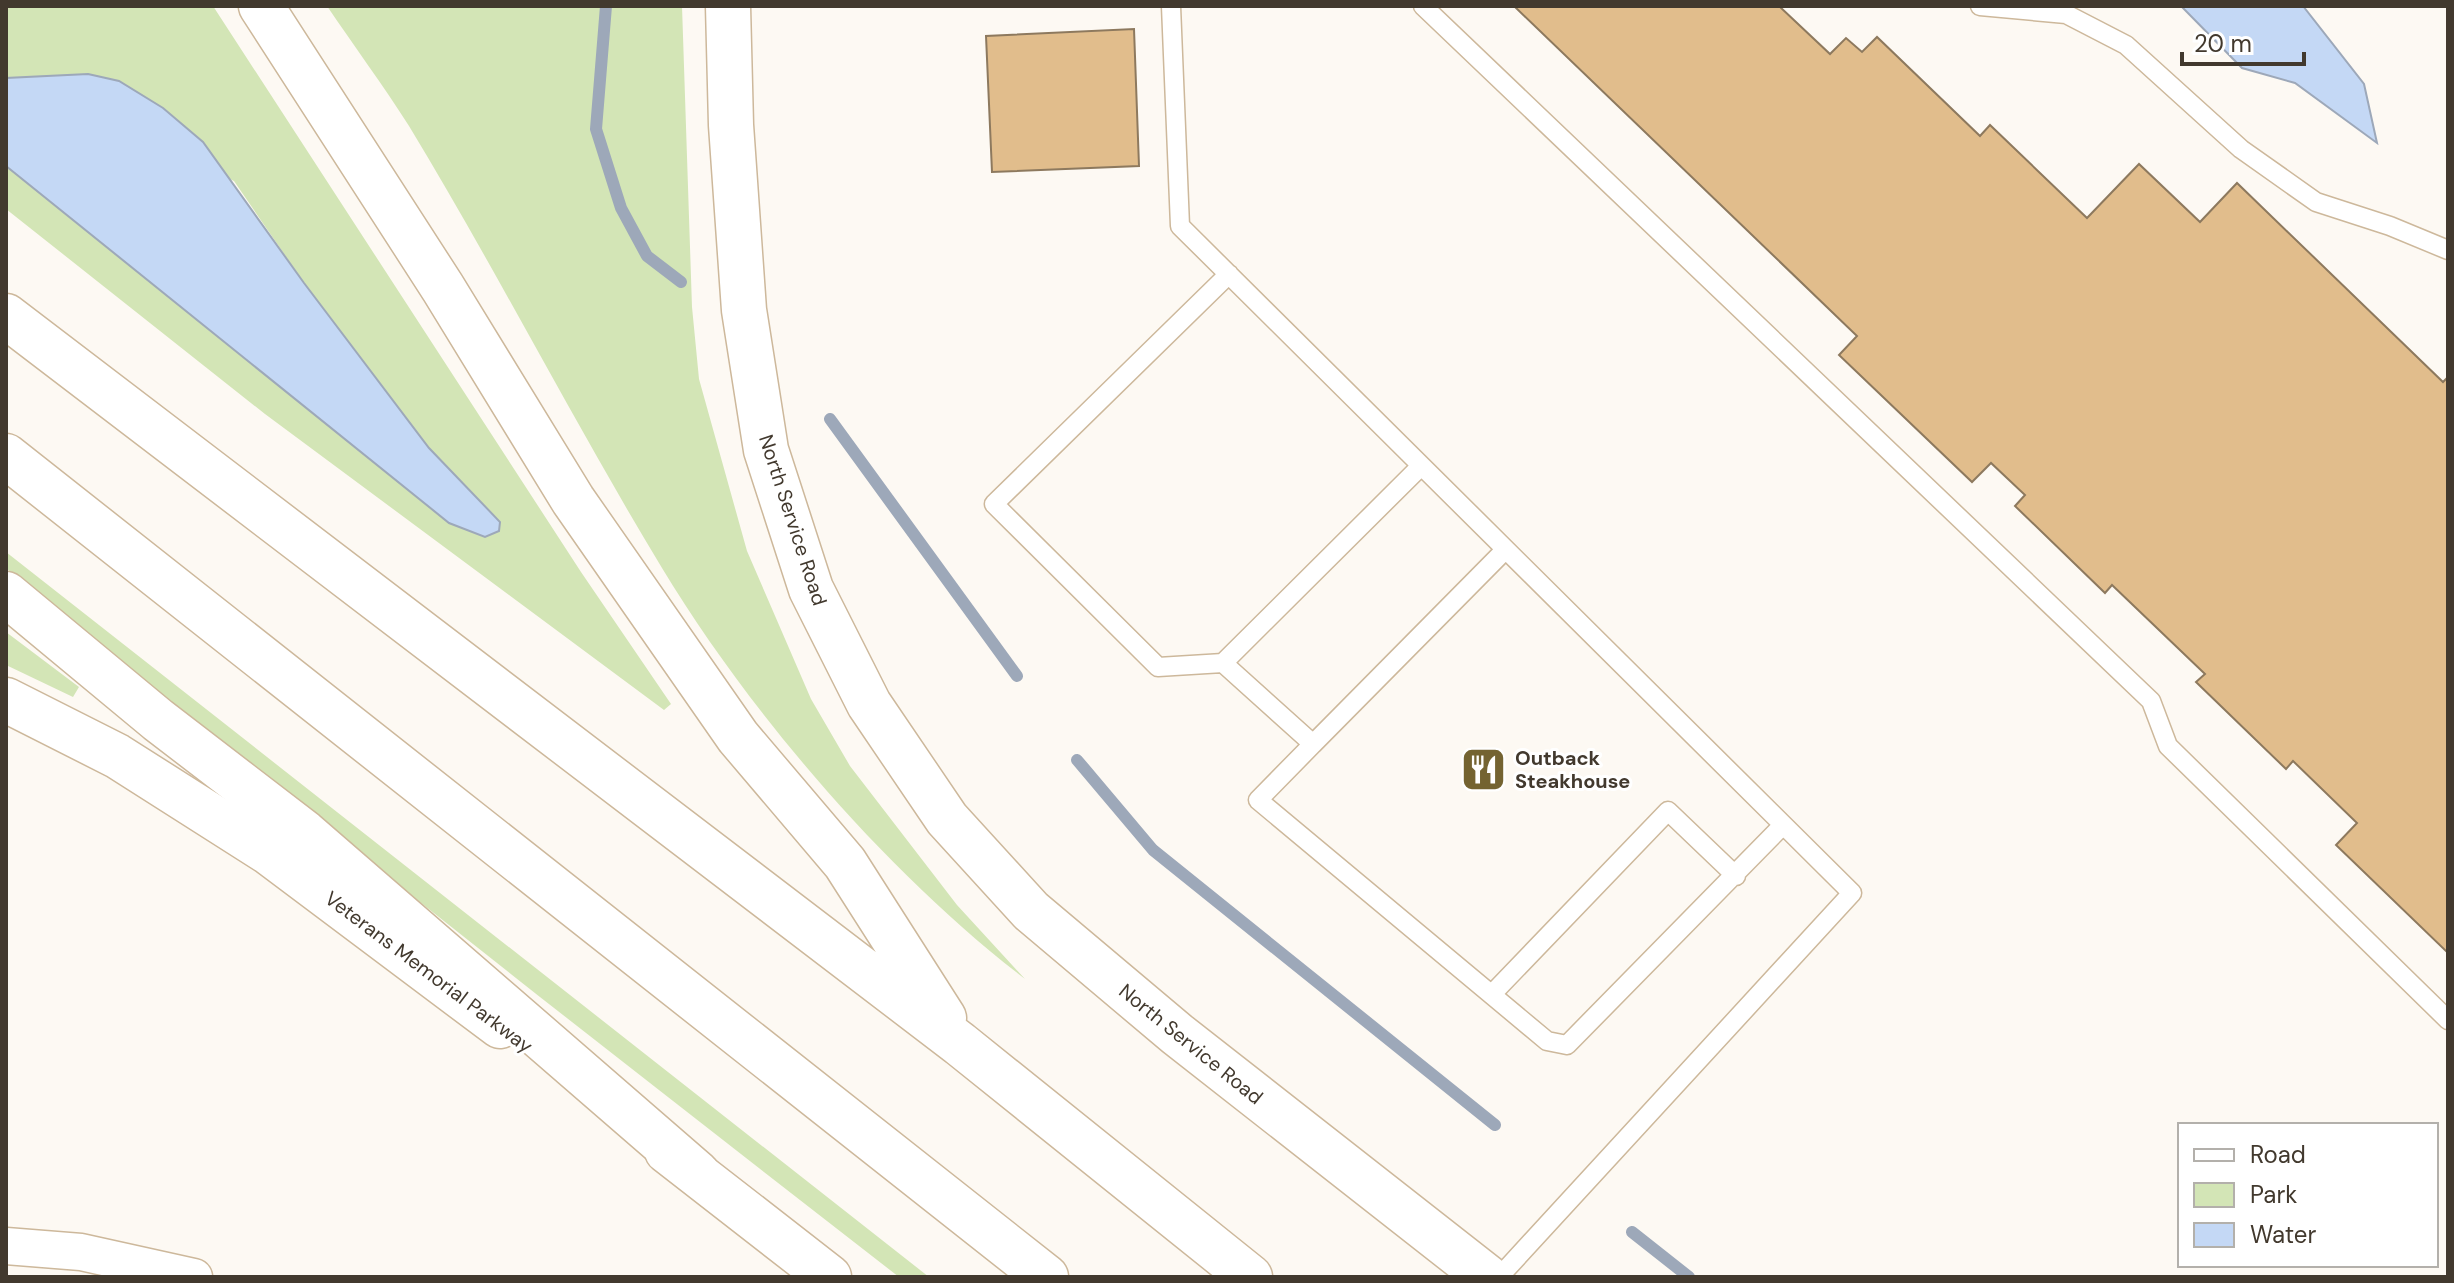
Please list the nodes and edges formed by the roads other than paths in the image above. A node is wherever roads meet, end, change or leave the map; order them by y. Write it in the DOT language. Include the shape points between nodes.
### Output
graph roads {
  1 [pos="261,6"];
  2 [pos="728,6"];
  3 [pos="1171,6"];
  4 [pos="1423,6"];
  5 [pos="1980,6"];
  6 [pos="2448,250"];
  7 [pos="1229,274"];
  8 [pos="6,316"];
  9 [pos="6,456"];
  10 [pos="1421,466"];
  11 [pos="1505,550"];
  12 [pos="6,594"];
  13 [pos="1223,663"];
  14 [pos="6,700"];
  15 [pos="1313,744"];
  16 [pos="1783,825"];
  17 [pos="1736,876"];
  18 [pos="1493,993"];
  19 [pos="2448,1020"];
  20 [pos="960,1044"];
  21 [pos="697,1173"];
  22 [pos="6,1246"];
  23 [pos="194,1277"];
  24 [pos="829,1277"];
  25 [pos="1046,1277"];
  26 [pos="1250,1277"];
  27 [pos="1487,1277"];
  28 [pos="1499,1277"];
  1 -- 20 [label="main road" via="435,274 573,500 738,737 845,863"];
  2 -- 27 [label="main road, North Service Road" via="744,310 766,450 811,589 869,704 947,819 1031,911 1177,1034"];
  3 -- 7 [label="lane" via="1180,226"];
  4 -- 19 [label="lane" via="2151,701 2168,746"];
  5 -- 6 [label="lane" via="2066,14 2126,45 2241,149 2316,202"];
  7 -- 10 [label="lane"];
  7 -- 13 [label="lane" via="994,504 1158,667"];
  8 -- 20 [label="main road"];
  9 -- 25 [label="main road"];
  10 -- 11 [label="lane"];
  10 -- 13 [label="lane"];
  11 -- 15 [label="lane"];
  11 -- 16 [label="lane"];
  12 -- 21 [label="main road" via="305,833"];
  13 -- 15 [label="lane"];
  14 -- 21 [label="main road, Veterans Memorial Parkway" via="117,756 268,852"];
  15 -- 18 [label="lane" via="1258,800"];
  16 -- 17 [label="lane"];
  16 -- 28 [label="lane" via="1852,893"];
  17 -- 18 [label="lane" via="1567,1045 1547,1041"];
  17 -- 18 [label="lane" via="1668,811"];
  20 -- 26 [label="main road"];
  21 -- 24 [label="main road, Veterans Memorial Parkway"];
  22 -- 23 [label="street" via="81,1252"];
}
